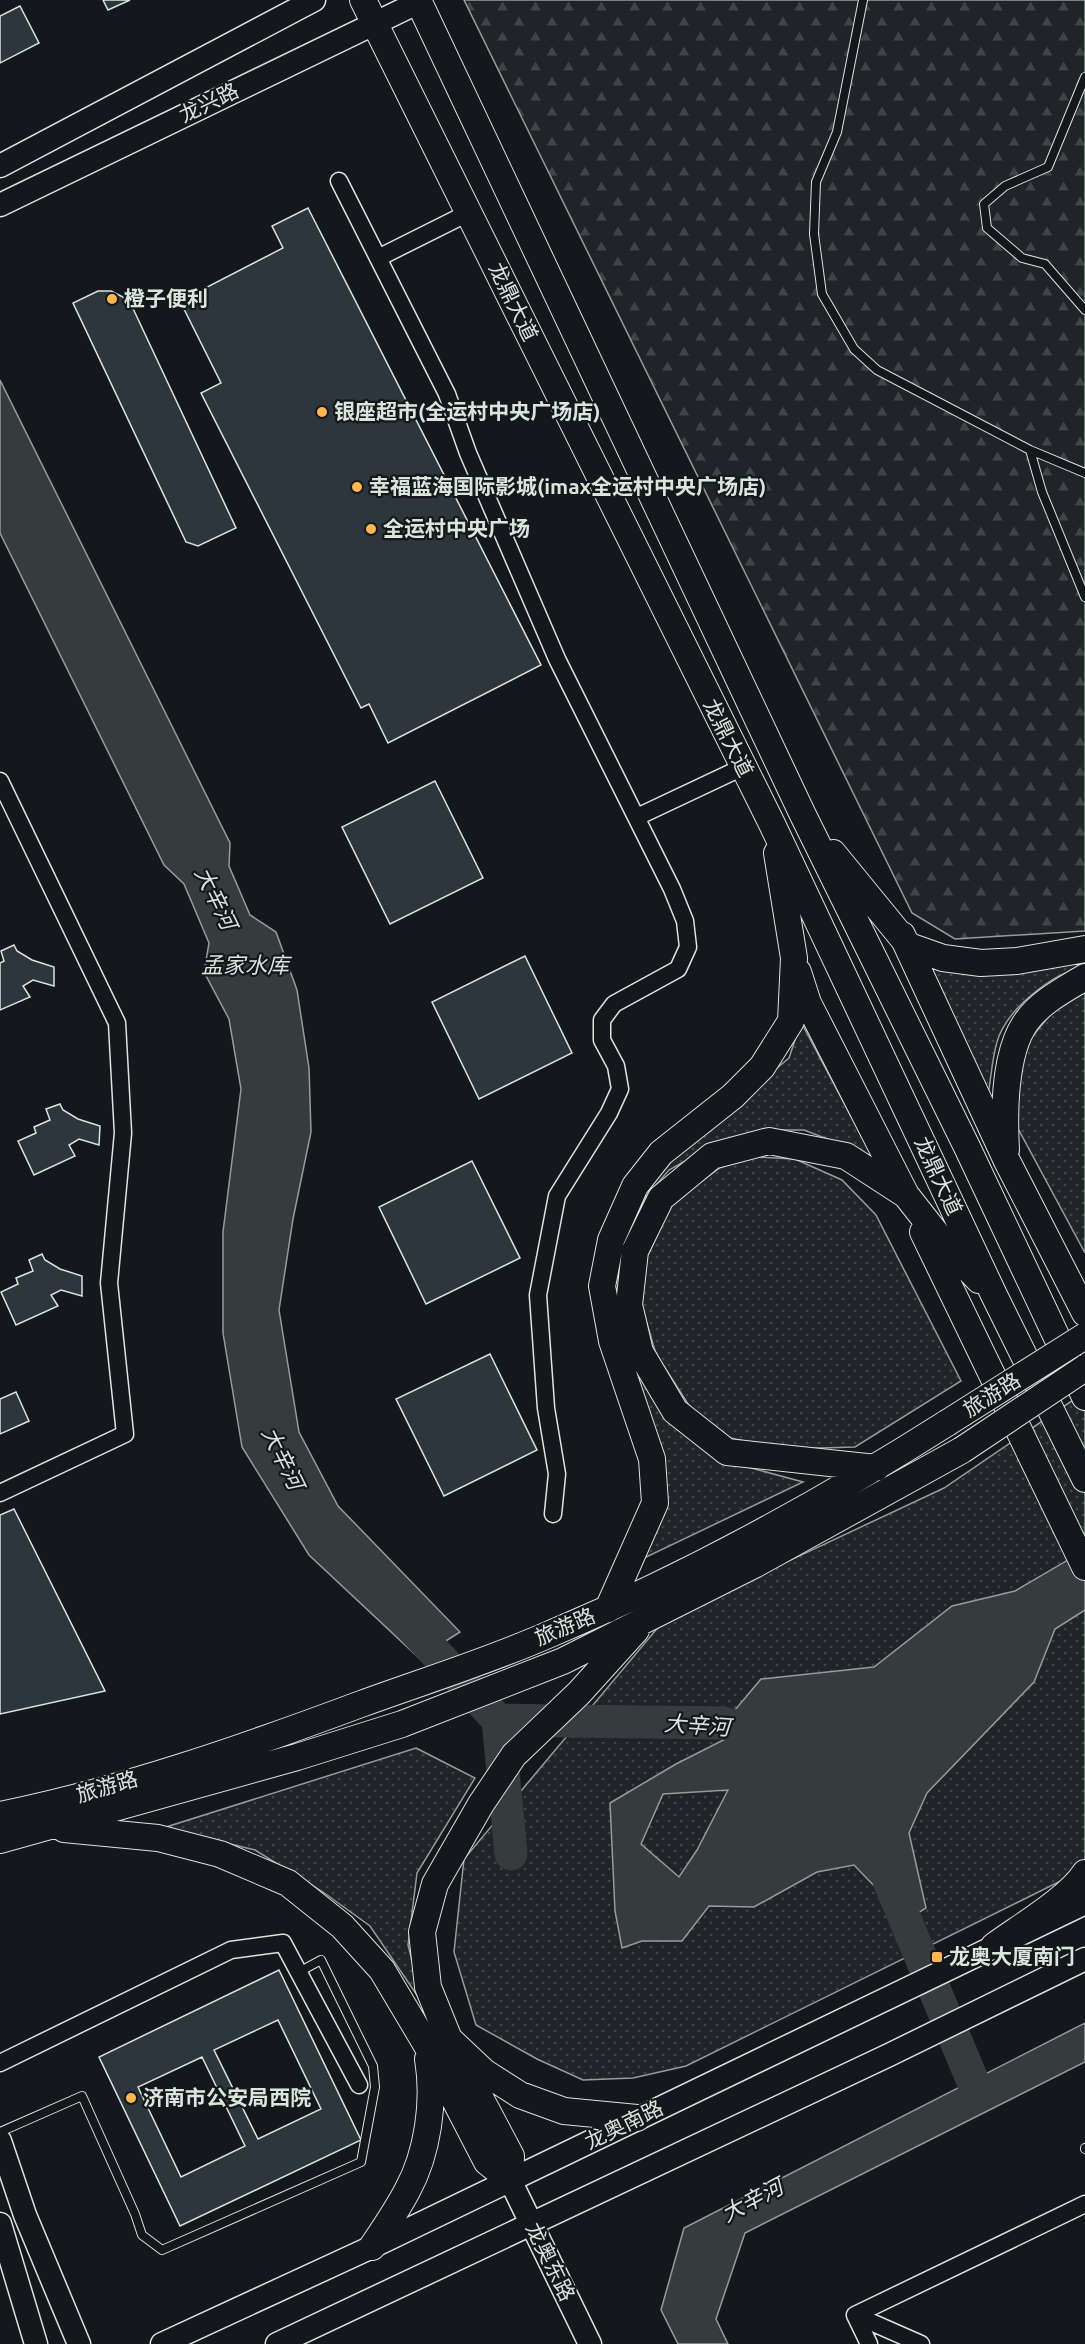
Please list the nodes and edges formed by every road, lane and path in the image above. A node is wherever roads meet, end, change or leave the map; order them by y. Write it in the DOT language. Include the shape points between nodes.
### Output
graph roads {
  1 [pos="314,0"];
  2 [pos="863,0"];
  3 [pos="418,1"];
  4 [pos="370,11"];
  5 [pos="1085,77"];
  6 [pos="0,166"];
  7 [pos="339,181"];
  8 [pos="0,205"];
  9 [pos="470,212"];
  10 [pos="378,258"];
  11 [pos="1085,310"];
  12 [pos="1030,450"];
  13 [pos="1085,473"];
  14 [pos="1085,597"];
  15 [pos="743,767"];
  16 [pos="0,780"];
  17 [pos="802,813"];
  18 [pos="637,817"];
  19 [pos="772,824"];
  20 [pos="902,935"];
  21 [pos="1085,949"];
  22 [pos="794,958"];
  23 [pos="1085,977"];
  24 [pos="1007,1161"];
  25 [pos="906,1195"];
  26 [pos="1031,1286"];
  27 [pos="994,1295"];
  28 [pos="1085,1314"];
  29 [pos="1085,1336"];
  30 [pos="1085,1368"];
  31 [pos="1085,1397"];
  32 [pos="876,1468"];
  33 [pos="1085,1479"];
  34 [pos="0,1493"];
  35 [pos="554,1514"];
  36 [pos="1085,1567"];
  37 [pos="608,1609"];
  38 [pos="649,1616"];
  39 [pos="0,1815"];
  40 [pos="49,1827"];
  41 [pos="0,1840"];
  42 [pos="1085,1872"];
  43 [pos="1085,1902"];
  44 [pos="993,1946"];
  45 [pos="1085,1959"];
  46 [pos="299,1972"];
  47 [pos="437,2041"];
  48 [pos="0,2063"];
  49 [pos="359,2085"];
  50 [pos="638,2118"];
  51 [pos="0,2132"];
  52 [pos="0,2141"];
  53 [pos="510,2180"];
  54 [pos="1085,2204"];
  55 [pos="0,2224"];
  56 [pos="532,2224"];
  57 [pos="372,2247"];
  58 [pos="855,2315"];
  59 [pos="36,2344"];
  60 [pos="79,2344"];
  61 [pos="162,2344"];
  62 [pos="277,2344"];
  63 [pos="590,2344"];
  64 [pos="869,2344"];
  65 [pos="921,2344"];
  1 -- 6 [label="main road, 龙兴路"];
  2 -- 12 [label="lane" via="837,132 816,182 814,234 822,294 854,349 877,370"];
  3 -- 4 [label="main road, 龙兴路"];
  3 -- 17 [label="main road, 龙鼎大道"];
  4 -- 8 [label="main road, 龙兴路"];
  4 -- 9 [label="main road, 龙鼎大道"];
  5 -- 11 [label="lane" via="1048,167 1005,186 984,204 987,228 1022,258 1044,264"];
  7 -- 10 [label="street"];
  9 -- 10 [label="street"];
  9 -- 15 [label="main road, 龙鼎大道"];
  10 -- 18 [label="street" via="447,394 468,453 557,659"];
  12 -- 13 [label="lane"];
  12 -- 14 [label="lane" via="1042,492"];
  15 -- 18 [label="street"];
  15 -- 19 [label="main road, 龙鼎大道"];
  16 -- 34 [label="street" via="117,1023 123,1133 109,1283 125,1434"];
  17 -- 20 [label="main road"];
  17 -- 26 [label="main road, 龙鼎大道"];
  18 -- 35 [label="street" via="685,921 688,947 678,969 614,1004 602,1020 602,1040 616,1066 620,1089 557,1196 538,1295 546,1408 557,1474"];
  19 -- 22 [label="main road"];
  19 -- 27 [label="main road, 龙鼎大道"];
  20 -- 21 [label="main road" via="909,946 943,958 981,963"];
  20 -- 24 [label="main road"];
  22 -- 25 [label="main road" via="808,1003"];
  22 -- 37 [label="main road" via="791,1021 762,1067 733,1096 661,1153 635,1186 610,1240 602,1286 612,1341 652,1459 655,1503"];
  23 -- 24 [label="main road" via="1051,998 1025,1023 1007,1071"];
  24 -- 26 [label="main road"];
  24 -- 28 [label="main road"];
  25 -- 27 [label="main road" via="943,1242"];
  25 -- 32 [label="main road" via="846,1156 769,1141 712,1156 661,1198 635,1251 629,1305 640,1352 675,1411 727,1452"];
  25 -- 36 [label="main road"];
  26 -- 31 [label="main road, 龙鼎大道"];
  27 -- 33 [label="main road, 龙鼎大道"];
  29 -- 32 [label="main road, 旅游路, bridge"];
  30 -- 38 [label="main road, 旅游路, bridge" via="962,1450 754,1565"];
  32 -- 37 [label="main road, 旅游路" via="740,1544"];
  37 -- 39 [label="main road, 旅游路" via="547,1636 243,1748"];
  38 -- 40 [label="main road, 旅游路" via="562,1661 402,1724"];
  38 -- 47 [label="main road" via="579,1693 514,1755 435,1884 422,1932"];
  40 -- 41 [label="main road, 旅游路"];
  40 -- 47 [label="main road" via="158,1838 220,1854 288,1883 342,1926"];
  42 -- 44 [label="main road" via="1042,1911"];
  43 -- 44 [label="main road, 龙奥南路"];
  44 -- 50 [label="main road, 龙奥南路"];
  45 -- 56 [label="main road"];
  46 -- 48 [label="street" via="283,1943 231,1950"];
  46 -- 49 [label="street"];
  46 -- 51 [label="lane" via="321,1960 373,2066 375,2087 361,2162 162,2250 142,2235 82,2096"];
  47 -- 50 [label="main road" via="520,2095 564,2111"];
  47 -- 53 [label="main road" via="510,2157"];
  47 -- 57 [label="main road" via="428,2130 408,2190"];
  50 -- 53 [label="main road, 龙奥南路"];
  52 -- 60 [label="main road" via="25,2216"];
  53 -- 56 [label="main road, 龙奥东路"];
  53 -- 57 [label="main road, 龙奥南路"];
  54 -- 58 [label="street"];
  55 -- 59 [label="main road"];
  56 -- 62 [label="main road"];
  56 -- 63 [label="main road, 龙奥东路"];
  57 -- 61 [label="main road, 龙奥南路"];
  58 -- 64 [label="street"];
  58 -- 65 [label="street"];
}
